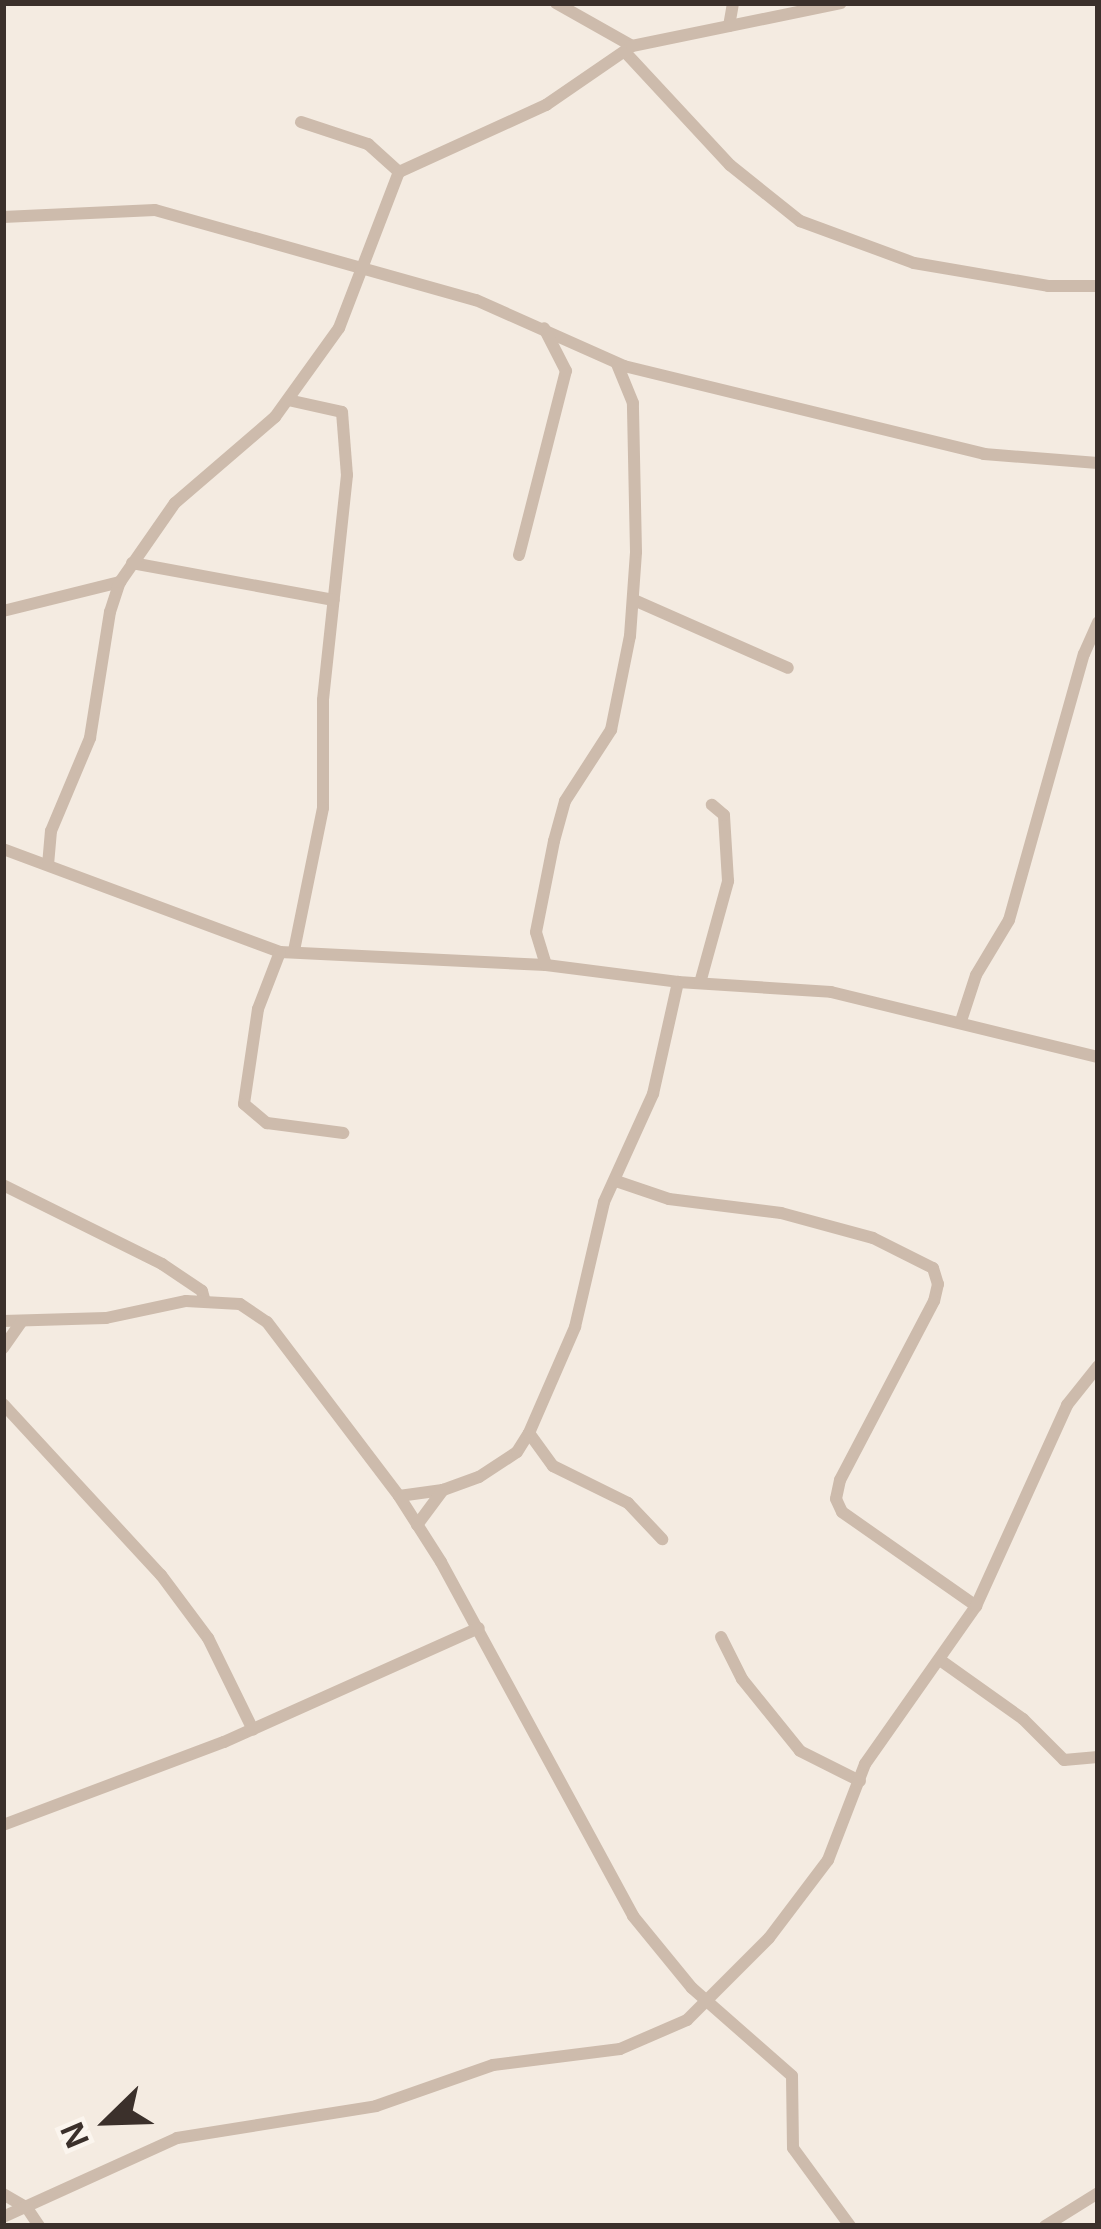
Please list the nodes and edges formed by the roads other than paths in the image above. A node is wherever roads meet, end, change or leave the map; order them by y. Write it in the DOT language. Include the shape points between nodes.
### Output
graph roads {
  1 [pos="556,3"];
  2 [pos="733,3"];
  3 [pos="841,3"];
  4 [pos="729,26"];
  5 [pos="628,49"];
  6 [pos="301,122"];
  7 [pos="399,172"];
  8 [pos="3,217"];
  9 [pos="361,266"];
  10 [pos="1098,286"];
  11 [pos="543,326"];
  12 [pos="617,364"];
  13 [pos="288,400"];
  14 [pos="1098,464"];
  15 [pos="519,555"];
  16 [pos="131,563"];
  17 [pos="120,582"];
  18 [pos="334,600"];
  19 [pos="634,600"];
  20 [pos="3,610"];
  21 [pos="1098,622"];
  22 [pos="788,668"];
  23 [pos="712,806"];
  24 [pos="3,849"];
  25 [pos="48,866"];
  26 [pos="287,951"];
  27 [pos="546,964"];
  28 [pos="678,982"];
  29 [pos="700,983"];
  30 [pos="961,1022"];
  31 [pos="1098,1057"];
  32 [pos="344,1133"];
  33 [pos="616,1181"];
  34 [pos="3,1185"];
  35 [pos="205,1302"];
  36 [pos="3,1321"];
  37 [pos="22,1321"];
  38 [pos="3,1348"];
  39 [pos="1098,1366"];
  40 [pos="3,1404"];
  41 [pos="529,1433"];
  42 [pos="443,1490"];
  43 [pos="399,1496"];
  44 [pos="417,1525"];
  45 [pos="662,1539"];
  46 [pos="976,1606"];
  47 [pos="479,1628"];
  48 [pos="722,1637"];
  49 [pos="940,1660"];
  50 [pos="253,1730"];
  51 [pos="1098,1756"];
  52 [pos="860,1780"];
  53 [pos="3,1825"];
  54 [pos="705,2000"];
  55 [pos="1098,2193"];
  56 [pos="3,2194"];
  57 [pos="26,2208"];
  58 [pos="3,2217"];
  59 [pos="39,2226"];
  60 [pos="850,2226"];
  61 [pos="1045,2226"];
  1 -- 5 [label="street"];
  2 -- 4 [label="street"];
  3 -- 4 [label="street"];
  4 -- 5 [label="street"];
  5 -- 7 [label="street" via="546,105"];
  5 -- 10 [label="street" via="730,166 800,221 914,263 1048,286"];
  6 -- 7 [label="street" via="368,144"];
  7 -- 9 [label="street"];
  8 -- 9 [label="street" via="155,210"];
  9 -- 11 [label="street"];
  9 -- 13 [label="street" via="338,328"];
  11 -- 12 [label="street"];
  11 -- 15 [label="street" via="566,371"];
  12 -- 14 [label="street" via="984,454"];
  12 -- 19 [label="street" via="634,403"];
  13 -- 16 [label="street" via="175,503"];
  13 -- 18 [label="street" via="343,412 347,475"];
  16 -- 17 [label="street"];
  16 -- 18 [label="street"];
  17 -- 20 [label="street"];
  17 -- 25 [label="street" via="90,738 51,831"];
  18 -- 26 [label="street" via="323,808"];
  19 -- 22 [label="street"];
  19 -- 27 [label="street" via="611,730 565,801 554,841 536,932"];
  21 -- 30 [label="street" via="1009,920 976,975"];
  23 -- 29 [label="street" via="724,815 728,881"];
  24 -- 25 [label="street"];
  25 -- 26 [label="street"];
  26 -- 27 [label="street"];
  26 -- 32 [label="street" via="258,1009 244,1104 267,1123"];
  27 -- 28 [label="street"];
  28 -- 29 [label="street"];
  28 -- 33 [label="street" via="653,1094"];
  29 -- 30 [label="street" via="831,992"];
  30 -- 31 [label="street"];
  33 -- 41 [label="street" via="560,1370"];
  33 -- 46 [label="street" via="669,1198 802,1218 896,1247 933,1268 934,1301 836,1498 842,1512"];
  34 -- 35 [label="street" via="162,1264 202,1291"];
  35 -- 37 [label="street"];
  35 -- 43 [label="street" via="239,1304 267,1322"];
  36 -- 37 [label="street"];
  37 -- 38 [label="street"];
  39 -- 46 [label="street" via="1067,1405"];
  40 -- 50 [label="street" via="161,1575 208,1638"];
  41 -- 42 [label="street" via="517,1452"];
  41 -- 45 [label="street" via="553,1466 628,1503"];
  42 -- 43 [label="street"];
  42 -- 44 [label="street"];
  43 -- 44 [label="street"];
  44 -- 47 [label="street"];
  46 -- 49 [label="street"];
  47 -- 50 [label="street"];
  47 -- 54 [label="street" via="633,1916"];
  48 -- 52 [label="street" via="742,1679 800,1751"];
  49 -- 51 [label="street" via="1023,1719 1064,1760"];
  49 -- 52 [label="street"];
  50 -- 53 [label="street"];
  52 -- 54 [label="street" via="844,1828 803,1897"];
  54 -- 57 [label="street" via="687,2020 620,2049 494,2065 376,2106 177,2138"];
  54 -- 60 [label="street" via="792,2076 793,2148"];
  55 -- 61 [label="street"];
  56 -- 57 [label="street"];
  57 -- 58 [label="street"];
  57 -- 59 [label="street"];
}
